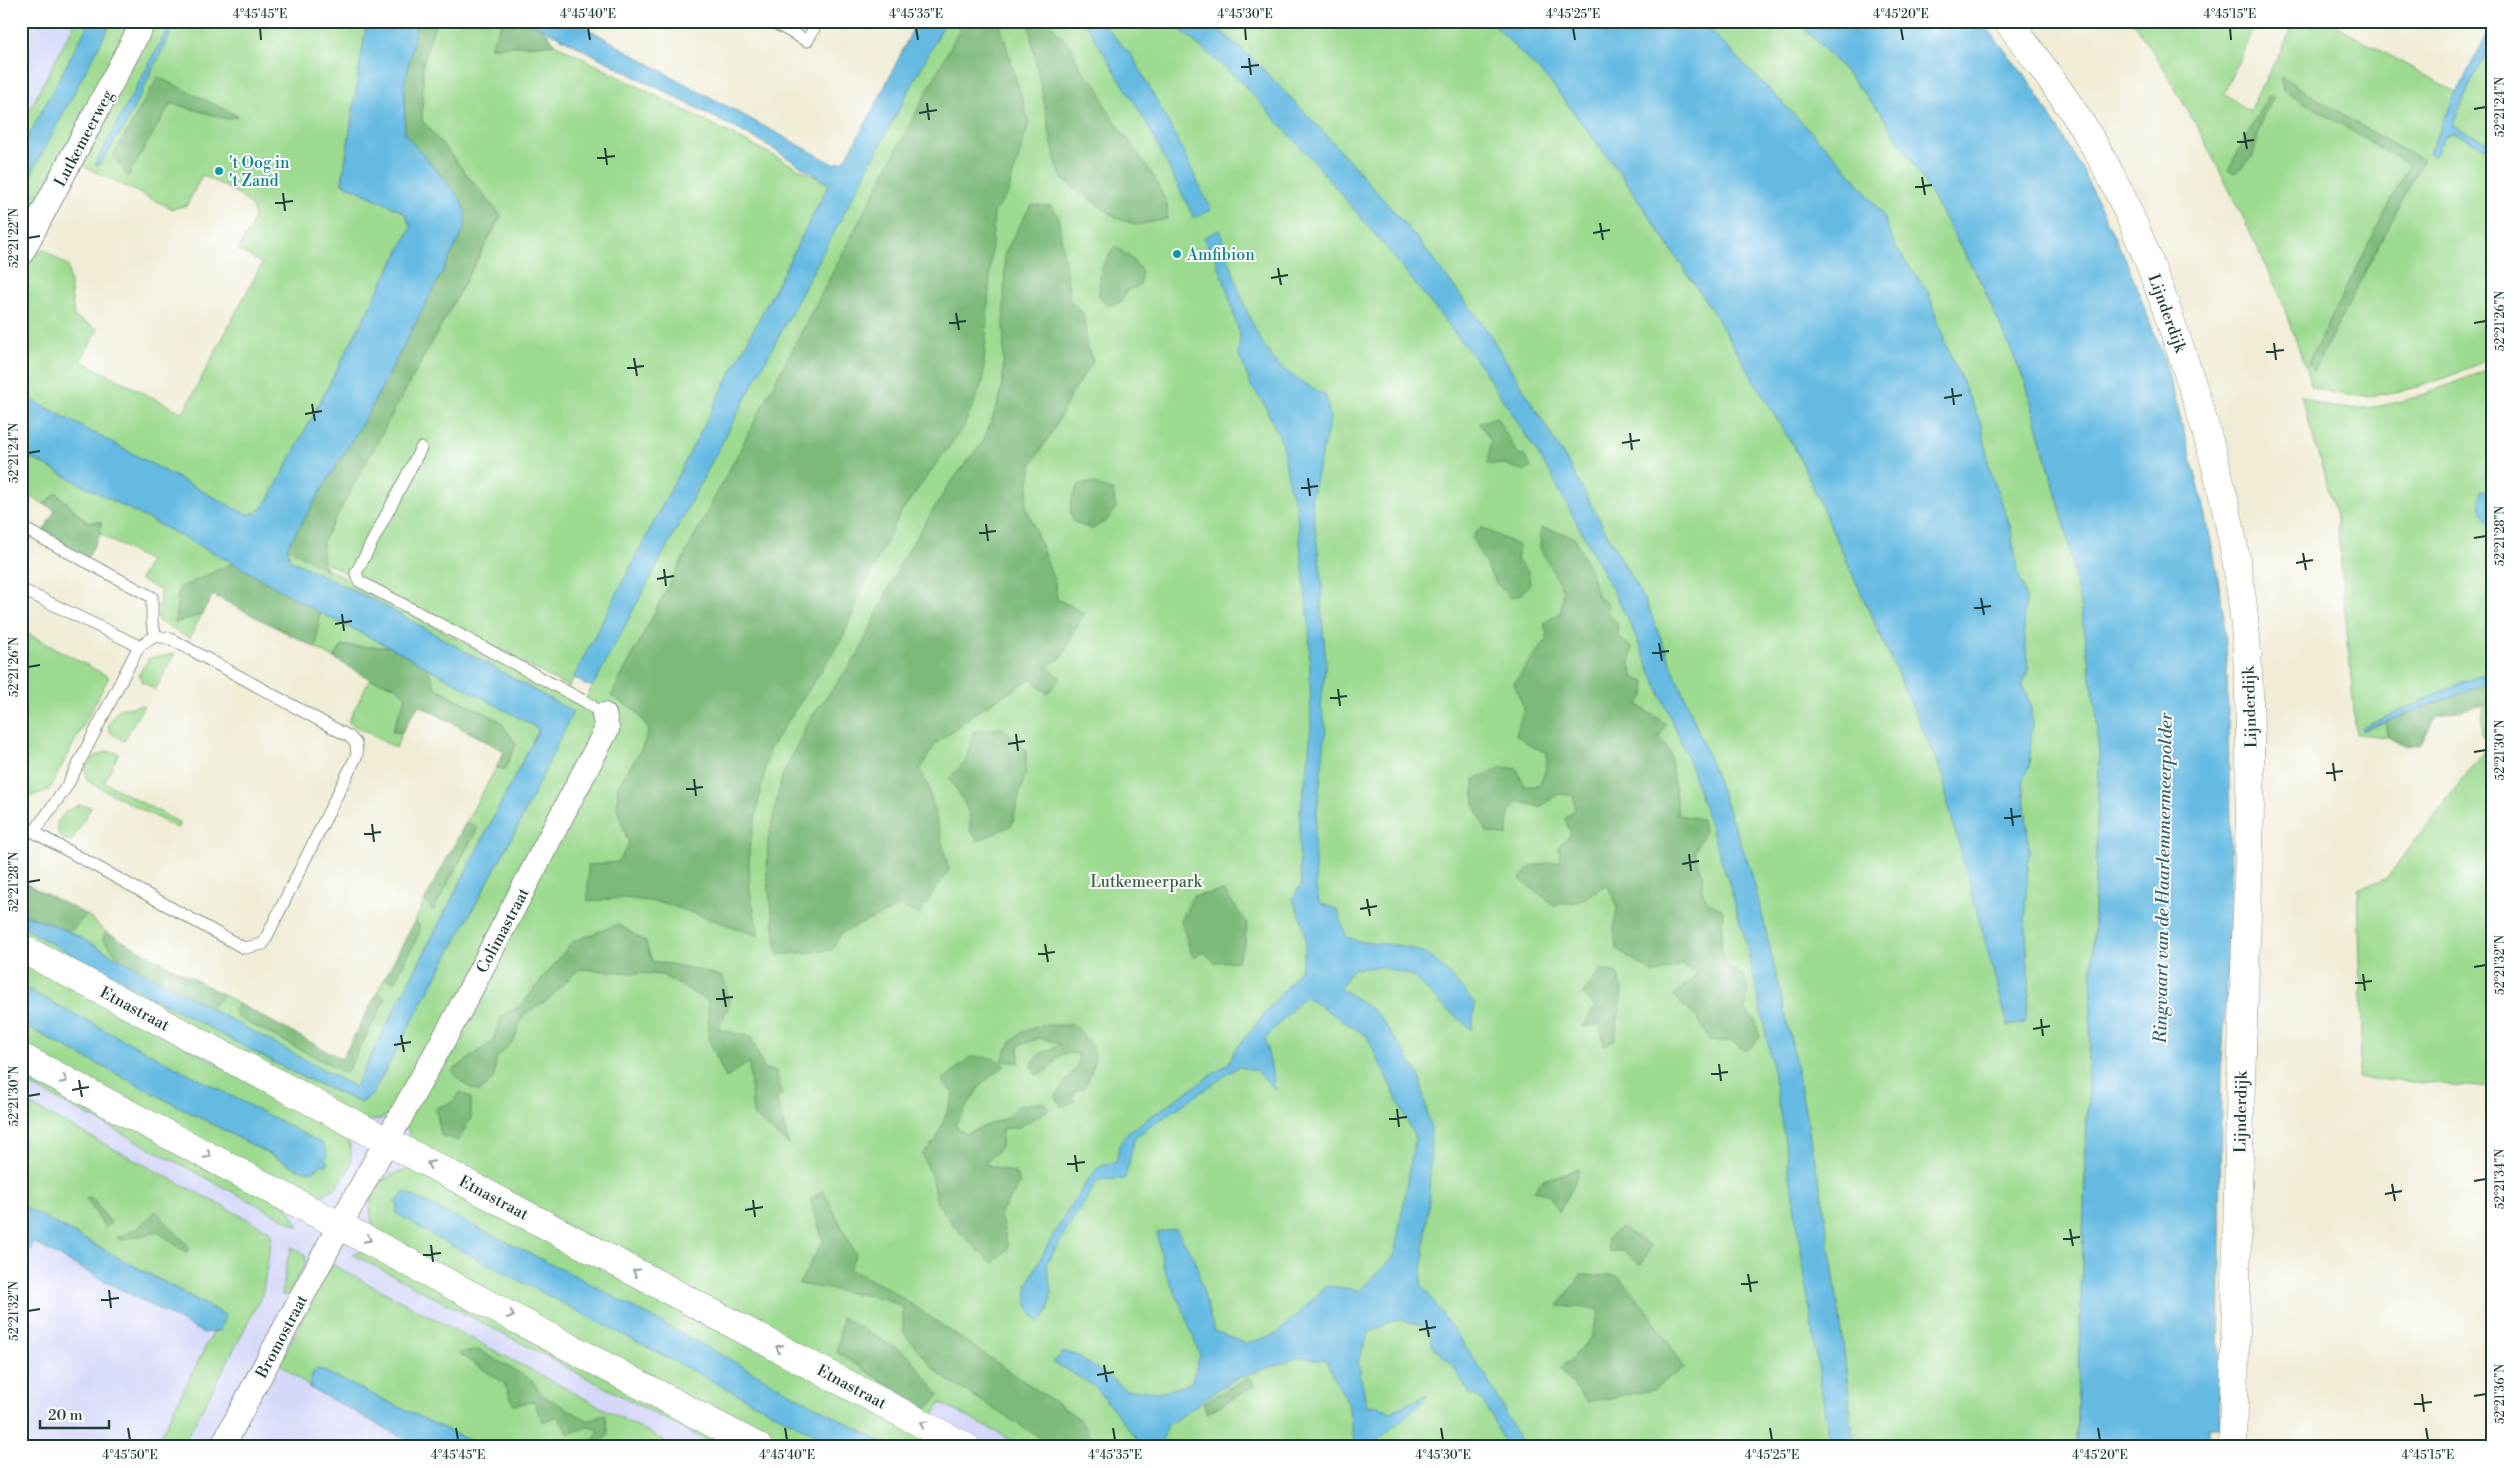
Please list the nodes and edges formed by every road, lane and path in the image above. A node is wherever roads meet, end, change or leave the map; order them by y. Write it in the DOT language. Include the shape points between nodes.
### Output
graph roads {
  1 [pos="144,21"];
  2 [pos="771,21"];
  3 [pos="818,21"];
  4 [pos="2008,21"];
  5 [pos="21,254"];
  6 [pos="421,448"];
  7 [pos="21,527"];
  8 [pos="21,589"];
  9 [pos="156,636"];
  10 [pos="139,646"];
  11 [pos="604,715"];
  12 [pos="21,825"];
  13 [pos="34,832"];
  14 [pos="21,948"];
  15 [pos="21,1057"];
  16 [pos="388,1142"];
  17 [pos="340,1225"];
  18 [pos="222,1447"];
  19 [pos="758,1447"];
  20 [pos="966,1447"];
  21 [pos="2233,1447"];
  1 -- 5 [label="street, Lutkemeerweg"];
  2 -- 3 [label="lane" via="807,41"];
  4 -- 21 [label="street, Lijnderdijk" via="2048,73 2093,143 2121,195 2158,283 2196,391 2223,491 2241,583 2247,651 2251,810"];
  6 -- 11 [label="lane" via="356,572 360,581 586,702"];
  7 -- 9 [label="lane" via="152,597 152,623"];
  8 -- 10 [label="lane"];
  9 -- 10 [label="lane"];
  9 -- 13 [label="lane" via="188,648 350,737 356,744 357,755 263,944 244,948"];
  10 -- 13 [label="lane" via="67,786"];
  11 -- 16 [label="street, Colimastraat" via="607,729"];
  12 -- 13 [label="lane"];
  14 -- 16 [label="street, Etnastraat"];
  15 -- 17 [label="street, one-way"];
  16 -- 17 [label="street, Colimastraat"];
  20 -- 16 [label="street, Etnastraat, one-way"];
  17 -- 18 [label="street, Bromostraat"];
  17 -- 19 [label="street, one-way"];
}
